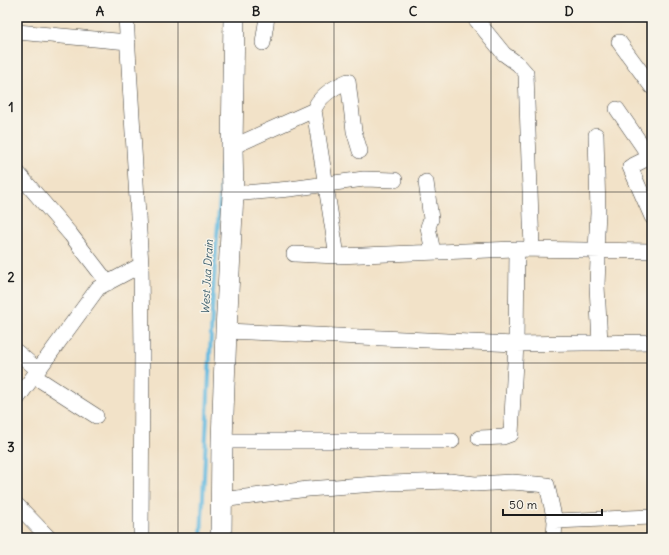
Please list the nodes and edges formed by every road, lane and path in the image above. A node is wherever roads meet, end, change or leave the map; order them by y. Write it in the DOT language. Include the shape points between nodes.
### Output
graph roads {
  1 [pos="126,17"];
  2 [pos="234,17"];
  3 [pos="267,17"];
  4 [pos="474,17"];
  5 [pos="17,32"];
  6 [pos="128,42"];
  7 [pos="263,42"];
  8 [pos="619,42"];
  9 [pos="652,87"];
  10 [pos="617,109"];
  11 [pos="314,110"];
  12 [pos="596,136"];
  13 [pos="232,148"];
  14 [pos="360,151"];
  15 [pos="651,156"];
  16 [pos="17,172"];
  17 [pos="395,180"];
  18 [pos="426,182"];
  19 [pos="326,184"];
  20 [pos="233,194"];
  21 [pos="652,217"];
  22 [pos="517,249"];
  23 [pos="532,249"];
  24 [pos="596,250"];
  25 [pos="652,251"];
  26 [pos="434,252"];
  27 [pos="294,254"];
  28 [pos="337,256"];
  29 [pos="141,265"];
  30 [pos="108,283"];
  31 [pos="226,331"];
  32 [pos="652,342"];
  33 [pos="600,343"];
  34 [pos="516,344"];
  35 [pos="17,352"];
  36 [pos="36,373"];
  37 [pos="17,399"];
  38 [pos="96,416"];
  39 [pos="479,438"];
  40 [pos="222,441"];
  41 [pos="452,441"];
  42 [pos="221,500"];
  43 [pos="17,505"];
  44 [pos="652,517"];
  45 [pos="555,521"];
  46 [pos="50,538"];
  47 [pos="141,538"];
  48 [pos="221,538"];
  49 [pos="554,538"];
  1 -- 6 [label="street"];
  2 -- 13 [label="main road"];
  3 -- 7 [label="street"];
  4 -- 23 [label="street" via="504,54 526,73"];
  5 -- 6 [label="street"];
  6 -- 29 [label="street"];
  8 -- 9 [label="street"];
  10 -- 15 [label="street"];
  11 -- 13 [label="street"];
  11 -- 14 [label="street" via="317,102 338,85 348,81 354,131"];
  11 -- 19 [label="street"];
  12 -- 24 [label="street"];
  13 -- 20 [label="main road"];
  15 -- 21 [label="street" via="630,167"];
  16 -- 30 [label="street"];
  17 -- 19 [label="street" via="364,179"];
  18 -- 26 [label="street" via="431,219 428,227"];
  19 -- 20 [label="street"];
  19 -- 28 [label="street"];
  20 -- 31 [label="main road"];
  22 -- 23 [label="street"];
  22 -- 26 [label="street"];
  22 -- 34 [label="street"];
  23 -- 24 [label="street"];
  24 -- 25 [label="street"];
  24 -- 33 [label="street"];
  26 -- 28 [label="street"];
  27 -- 28 [label="street"];
  29 -- 30 [label="street"];
  29 -- 47 [label="street"];
  30 -- 36 [label="street" via="98,288"];
  31 -- 34 [label="street"];
  31 -- 40 [label="main road"];
  32 -- 33 [label="street"];
  33 -- 34 [label="street"];
  34 -- 39 [label="street" via="511,434"];
  35 -- 36 [label="street"];
  36 -- 37 [label="street"];
  36 -- 38 [label="street"];
  40 -- 41 [label="street"];
  40 -- 42 [label="main road"];
  42 -- 45 [label="street" via="308,489 389,483 450,481 475,484 547,484"];
  42 -- 48 [label="main road"];
  43 -- 46 [label="street"];
  44 -- 45 [label="street"];
  45 -- 49 [label="street"];
}
